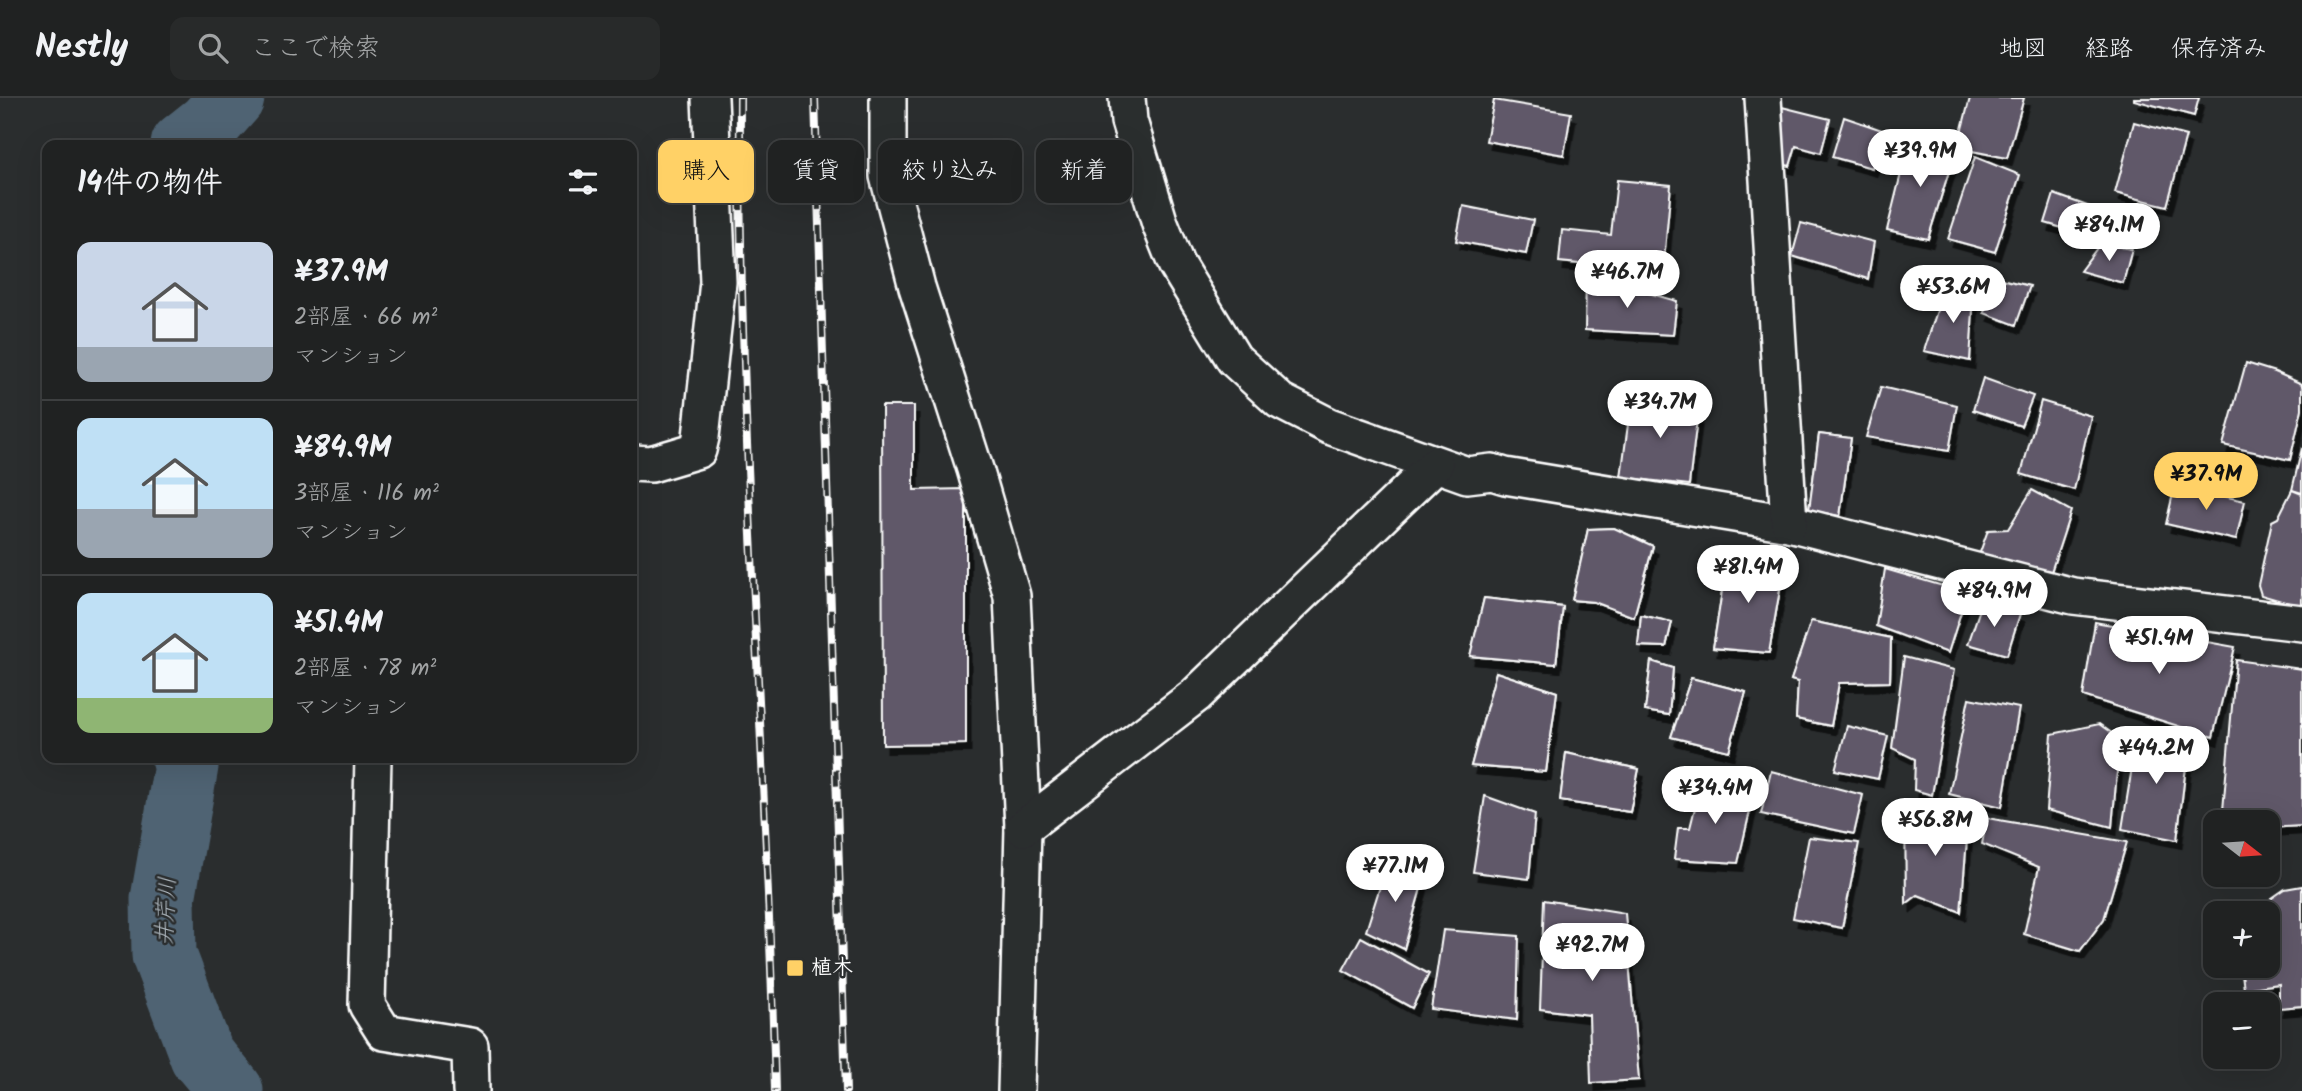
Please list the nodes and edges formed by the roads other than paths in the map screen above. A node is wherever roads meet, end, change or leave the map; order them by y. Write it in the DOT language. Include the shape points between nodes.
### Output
graph roads {
  1 [pos="710,98"];
  2 [pos="888,98"];
  3 [pos="1127,98"];
  4 [pos="1763,98"];
  5 [pos="637,463"];
  6 [pos="1435,465"];
  7 [pos="1789,523"];
  8 [pos="2302,623"];
  9 [pos="373,763"];
  10 [pos="1023,828"];
  11 [pos="471,1091"];
  12 [pos="1016,1091"];
  1 -- 5 [label="street" via="718,282 701,437 698,450 651,464"];
  2 -- 10 [label="street" via="888,176 917,287 1012,596"];
  3 -- 6 [label="street" via="1129,121 1160,225 1176,264 1234,359 1280,401 1329,426"];
  4 -- 7 [label="street"];
  6 -- 7 [label="street" via="1467,475 1492,472"];
  6 -- 10 [label="street" via="1196,695"];
  7 -- 8 [label="street" via="2073,596"];
  9 -- 11 [label="street" via="367,1005 384,1032 470,1046"];
  10 -- 12 [label="street"];
}
